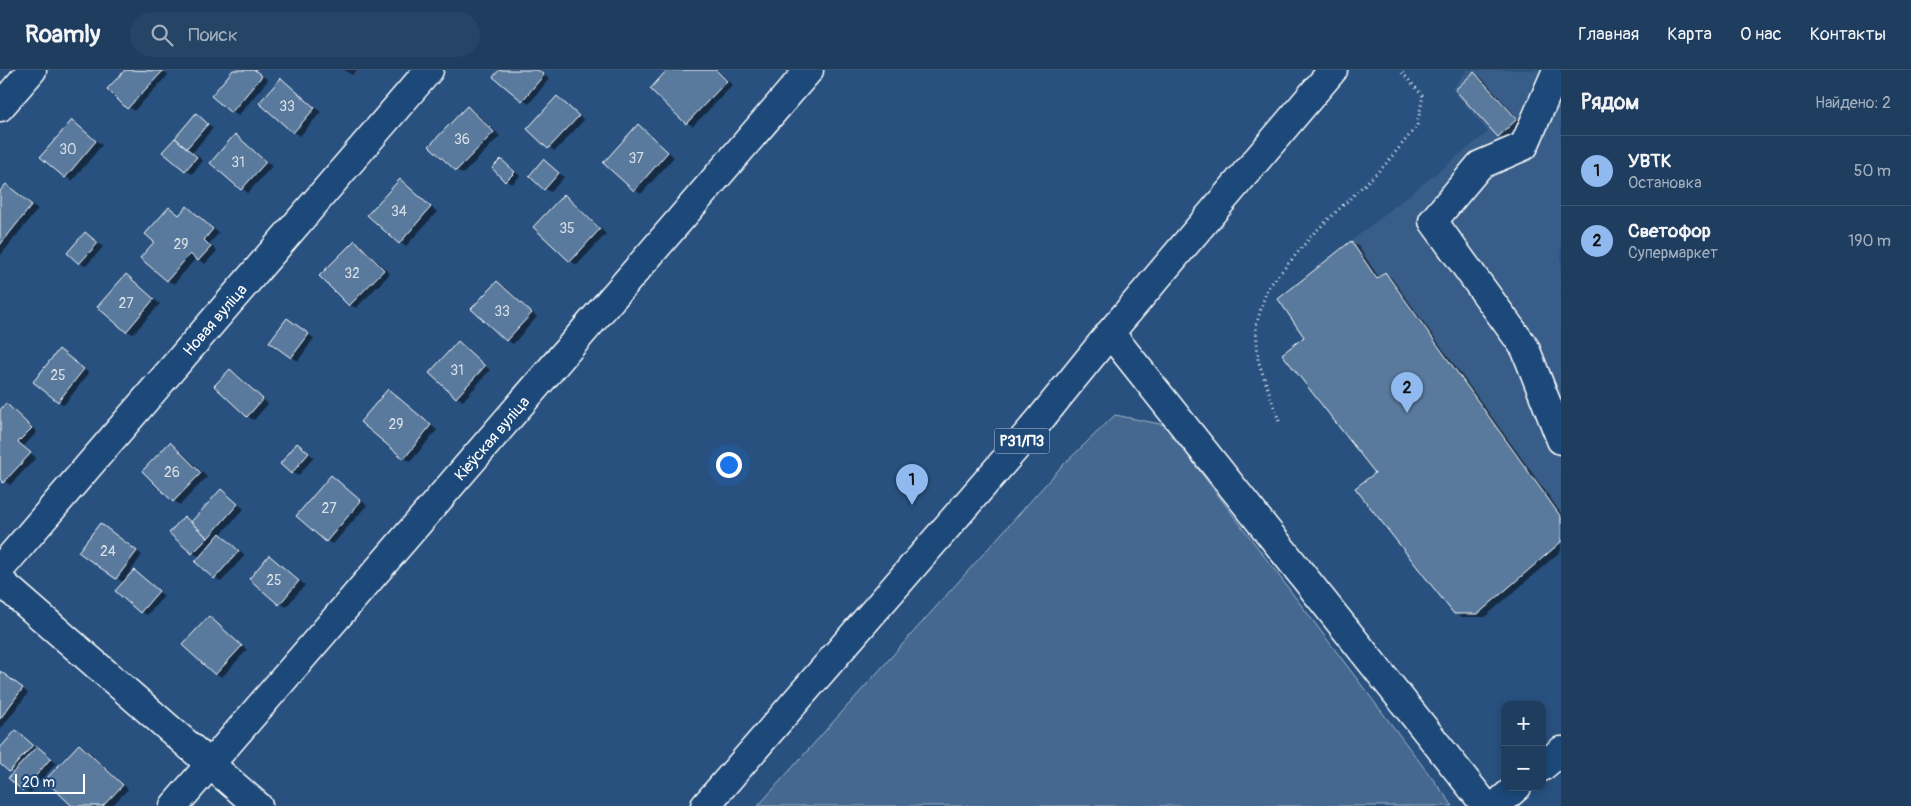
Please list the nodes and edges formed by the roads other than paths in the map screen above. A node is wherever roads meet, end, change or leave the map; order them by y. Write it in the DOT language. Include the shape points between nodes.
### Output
graph roads {
  1 [pos="32,70"];
  2 [pos="429,70"];
  3 [pos="809,70"];
  4 [pos="1333,70"];
  5 [pos="1557,70"];
  6 [pos="0,107"];
  7 [pos="1110,333"];
  8 [pos="1561,440"];
  9 [pos="0,570"];
  10 [pos="0,581"];
  11 [pos="1561,751"];
  12 [pos="1546,764"];
  13 [pos="209,765"];
  14 [pos="1513,791"];
  15 [pos="174,806"];
  16 [pos="258,806"];
  17 [pos="705,806"];
  18 [pos="1486,806"];
  19 [pos="1495,806"];
  1 -- 6 [label="street"];
  2 -- 9 [label="street, Новая вуліца"];
  3 -- 13 [label="street, Кіеўская вуліца"];
  4 -- 7 [label="street, Р31/П3"];
  5 -- 8 [label="street" via="1524,146 1480,165 1433,221 1525,348"];
  7 -- 17 [label="street, Р31/П3" via="1038,422"];
  7 -- 18 [label="street"];
  10 -- 13 [label="street"];
  11 -- 12 [label="street"];
  13 -- 15 [label="street, Кіеўская вуліца"];
  13 -- 16 [label="street"];
  14 -- 19 [label="street"];
}
